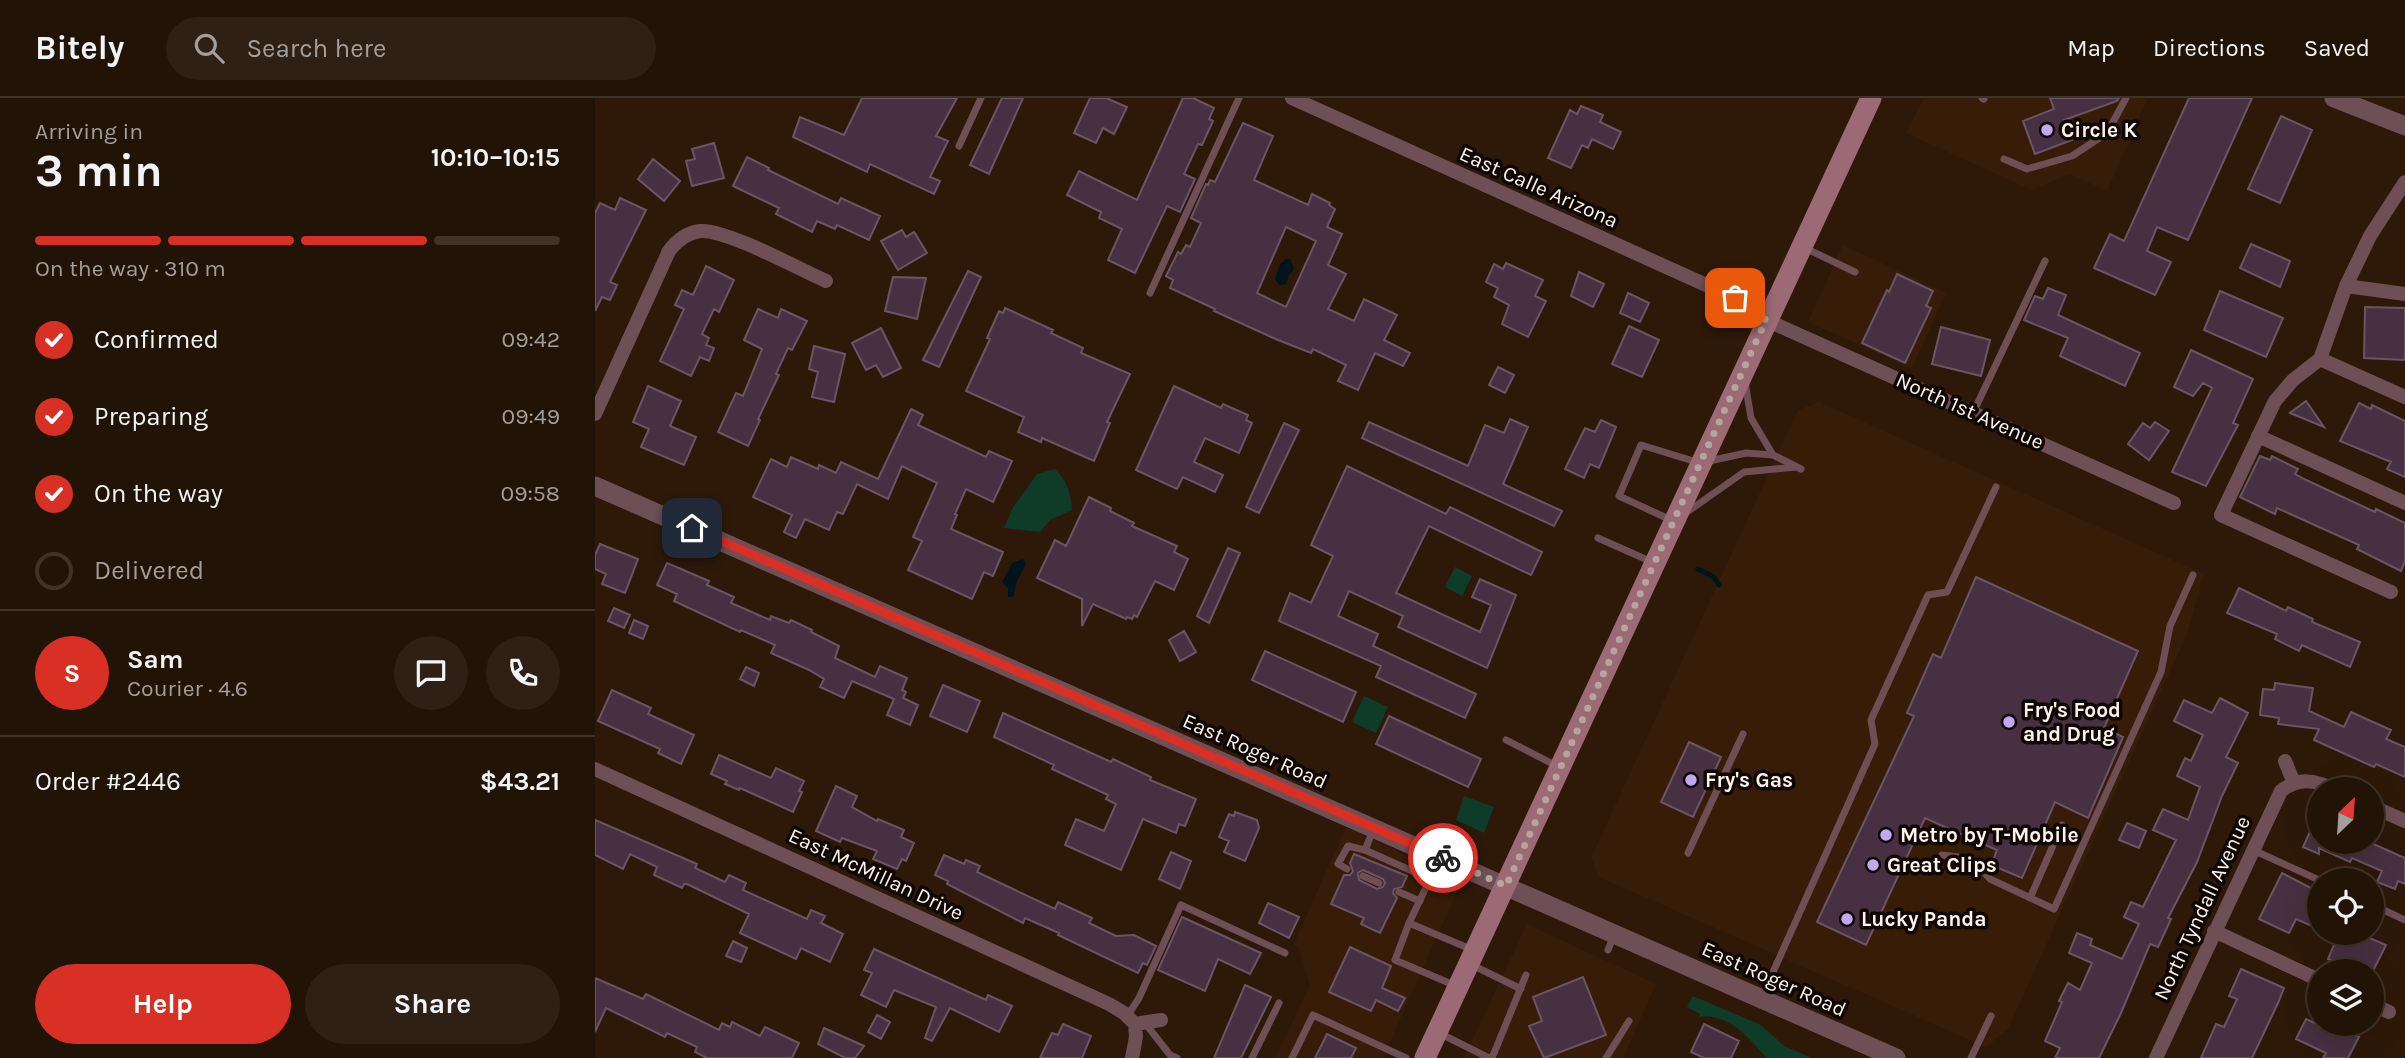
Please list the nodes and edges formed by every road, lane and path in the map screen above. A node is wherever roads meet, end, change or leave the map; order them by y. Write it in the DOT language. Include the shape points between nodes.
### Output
graph roads {
  1 [pos="981,98"];
  2 [pos="1239,98"];
  3 [pos="1292,98"];
  4 [pos="1871,98"];
  5 [pos="2126,98"];
  6 [pos="2334,98"];
  7 [pos="2358,98"];
  8 [pos="1320,104"];
  9 [pos="2405,124"];
  10 [pos="959,146"];
  11 [pos="2004,159"];
  12 [pos="2405,182"];
  13 [pos="1801,246"];
  14 [pos="2045,261"];
  15 [pos="1855,272"];
  16 [pos="826,281"];
  17 [pos="2346,286"];
  18 [pos="1150,293"];
  19 [pos="2405,294"];
  20 [pos="1766,320"];
  21 [pos="2320,359"];
  22 [pos="1743,369"];
  23 [pos="2405,397"];
  24 [pos="1973,413"];
  25 [pos="595,414"];
  26 [pos="2258,436"];
  27 [pos="1773,455"];
  28 [pos="1700,463"];
  29 [pos="595,486"];
  30 [pos="1996,487"];
  31 [pos="2174,503"];
  32 [pos="2405,503"];
  33 [pos="1673,521"];
  34 [pos="1598,538"];
  35 [pos="1654,563"];
  36 [pos="2193,575"];
  37 [pos="2391,592"];
  38 [pos="1743,734"];
  39 [pos="1506,740"];
  40 [pos="2285,761"];
  41 [pos="1560,767"];
  42 [pos="595,769"];
  43 [pos="2307,782"];
  44 [pos="2294,783"];
  45 [pos="2384,812"];
  46 [pos="2405,821"];
  47 [pos="2062,825"];
  48 [pos="1374,828"];
  49 [pos="2252,849"];
  50 [pos="1365,850"];
  51 [pos="1688,853"];
  52 [pos="1942,855"];
  53 [pos="1347,869"];
  54 [pos="2307,874"];
  55 [pos="1363,876"];
  56 [pos="1379,883"];
  57 [pos="1506,886"];
  58 [pos="1399,892"];
  59 [pos="2030,898"];
  60 [pos="1420,901"];
  61 [pos="2384,910"];
  62 [pos="2405,920"];
  63 [pos="1409,923"];
  64 [pos="2214,931"];
  65 [pos="1285,953"];
  66 [pos="1472,958"];
  67 [pos="2307,974"];
  68 [pos="1526,975"];
  69 [pos="1458,986"];
  70 [pos="1521,989"];
  71 [pos="1761,999"];
  72 [pos="1279,1003"];
  73 [pos="2384,1010"];
  74 [pos="2389,1012"];
  75 [pos="1991,1016"];
  76 [pos="1161,1020"];
  77 [pos="1136,1021"];
  78 [pos="1629,1021"];
  79 [pos="1437,1032"];
  80 [pos="1132,1058"];
  81 [pos="1177,1058"];
  82 [pos="1252,1058"];
  83 [pos="1292,1058"];
  84 [pos="1406,1058"];
  85 [pos="1425,1058"];
  86 [pos="1490,1058"];
  87 [pos="1606,1058"];
  88 [pos="1896,1058"];
  89 [pos="1972,1058"];
  90 [pos="2156,1058"];
  1 -- 10 [label="lane"];
  2 -- 18 [label="lane"];
  3 -- 8 [label="street, East Calle Arizona"];
  4 -- 13 [label="main road"];
  5 -- 11 [label="lane" via="2108,133 2072,156 2027,169"];
  6 -- 9 [label="street"];
  7 -- 9 [label="street"];
  8 -- 20 [label="street, East Calle Arizona" via="1735,298"];
  12 -- 17 [label="street" via="2370,236"];
  13 -- 15 [label="lane"];
  13 -- 20 [label="main road"];
  14 -- 24 [label="lane"];
  16 -- 25 [label="street" via="728,236 703,231 687,234 669,251"];
  17 -- 19 [label="street"];
  17 -- 21 [label="street"];
  20 -- 22 [label="main road"];
  20 -- 24 [label="street, North 1st Avenue"];
  21 -- 23 [label="street"];
  21 -- 26 [label="street" via="2275,401"];
  22 -- 27 [label="lane" via="1751,418"];
  22 -- 28 [label="main road"];
  24 -- 31 [label="street, North 1st Avenue"];
  26 -- 32 [label="street"];
  26 -- 37 [label="street" via="2221,515"];
  27 -- 28 [label="lane" via="1746,453"];
  27 -- 33 [label="lane" via="1798,468 1744,472"];
  28 -- 33 [label="main road"];
  28 -- 33 [label="lane" via="1641,445 1619,496"];
  29 -- 48 [label="street, East Roger Road"];
  30 -- 71 [label="lane" via="1947,592 1928,595 1871,720 1875,744"];
  33 -- 35 [label="main road"];
  34 -- 35 [label="lane"];
  35 -- 41 [label="main road"];
  36 -- 59 [label="lane" via="2170,626 2161,672 2061,896 2054,909"];
  38 -- 51 [label="lane"];
  39 -- 41 [label="lane"];
  40 -- 44 [label="street"];
  41 -- 57 [label="main road"];
  42 -- 77 [label="street, East McMillan Drive" via="1096,998"];
  43 -- 44 [label="street"];
  44 -- 49 [label="street, North Tyndall Avenue" via="2281,791"];
  45 -- 46 [label="street"];
  47 -- 59 [label="lane"];
  48 -- 50 [label="lane"];
  48 -- 57 [label="street, East Roger Road"];
  49 -- 54 [label="lane"];
  49 -- 64 [label="street, North Tyndall Avenue"];
  50 -- 53 [label="lane" via="1348,846 1338,864"];
  50 -- 60 [label="lane" via="1430,879"];
  52 -- 59 [label="lane" via="1972,859 1990,879"];
  55 -- 56 [label="lane"];
  57 -- 66 [label="main road"];
  57 -- 71 [label="street, East Roger Road" via="1611,942"];
  58 -- 60 [label="lane"];
  60 -- 63 [label="lane"];
  61 -- 62 [label="lane"];
  63 -- 66 [label="lane"];
  63 -- 69 [label="lane" via="1395,960"];
  64 -- 67 [label="street"];
  64 -- 90 [label="street, North Tyndall Avenue"];
  65 -- 77 [label="lane" via="1181,905 1139,998"];
  66 -- 69 [label="main road"];
  66 -- 70 [label="lane"];
  68 -- 70 [label="lane"];
  69 -- 79 [label="main road"];
  70 -- 86 [label="lane"];
  71 -- 88 [label="street, East Roger Road"];
  72 -- 82 [label="lane"];
  73 -- 74 [label="street"];
  75 -- 89 [label="lane"];
  76 -- 77 [label="street"];
  77 -- 80 [label="street"];
  77 -- 81 [label="lane"];
  78 -- 87 [label="lane"];
  79 -- 85 [label="main road"];
  79 -- 86 [label="lane"];
  83 -- 84 [label="lane" via="1313,1015"];
}
